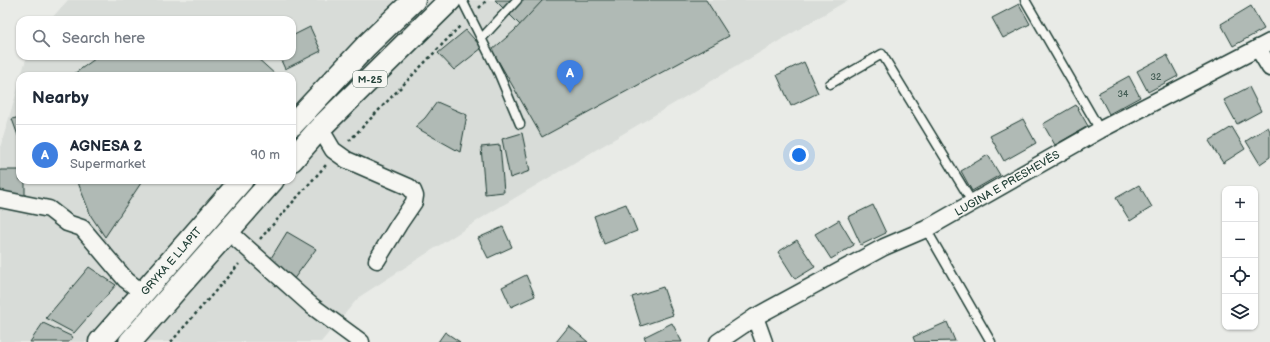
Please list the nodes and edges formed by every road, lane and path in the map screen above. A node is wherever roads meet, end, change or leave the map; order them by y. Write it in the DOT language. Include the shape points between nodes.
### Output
graph roads {
  1 [pos="414,0"];
  2 [pos="450,0"];
  3 [pos="462,0"];
  4 [pos="517,0"];
  5 [pos="1025,0"];
  6 [pos="482,38"];
  7 [pos="1264,45"];
  8 [pos="1270,68"];
  9 [pos="830,84"];
  10 [pos="296,121"];
  11 [pos="520,124"];
  12 [pos="320,128"];
  13 [pos="1100,130"];
  14 [pos="296,155"];
  15 [pos="238,184"];
  16 [pos="269,184"];
  17 [pos="0,199"];
  18 [pos="972,202"];
  19 [pos="926,229"];
  20 [pos="228,231"];
  21 [pos="377,260"];
  22 [pos="143,293"];
  23 [pos="755,317"];
  24 [pos="100,342"];
  25 [pos="130,342"];
  26 [pos="361,342"];
  27 [pos="718,342"];
  28 [pos="764,342"];
  29 [pos="991,342"];
  1 -- 10 [label="main road, M-25" via="361,51"];
  2 -- 12 [label="main road, M-25"];
  3 -- 6 [label="lane"];
  4 -- 6 [label="lane"];
  5 -- 13 [label="lane"];
  6 -- 11 [label="lane"];
  7 -- 8 [label="street, LUGINA E PRESHEVËS"];
  7 -- 13 [label="street, LUGINA E PRESHEVËS"];
  9 -- 18 [label="lane" via="882,54"];
  12 -- 14 [label="main road, M-25"];
  12 -- 21 [label="street" via="333,150 347,160 403,184 413,191 414,202"];
  13 -- 18 [label="street, LUGINA E PRESHEVËS"];
  15 -- 22 [label="main road, GRYKA E LLAPIT"];
  16 -- 20 [label="main road, GRYKA E LLAPIT"];
  17 -- 22 [label="street" via="49,209 67,223 82,228 126,280"];
  18 -- 19 [label="street, LUGINA E PRESHEVËS"];
  19 -- 23 [label="street, LUGINA E PRESHEVËS" via="884,247"];
  19 -- 29 [label="lane"];
  20 -- 25 [label="main road, GRYKA E LLAPIT"];
  20 -- 26 [label="street" via="312,306"];
  22 -- 24 [label="main road, GRYKA E LLAPIT"];
  23 -- 27 [label="street, LUGINA E PRESHEVËS"];
  23 -- 28 [label="street"];
}
